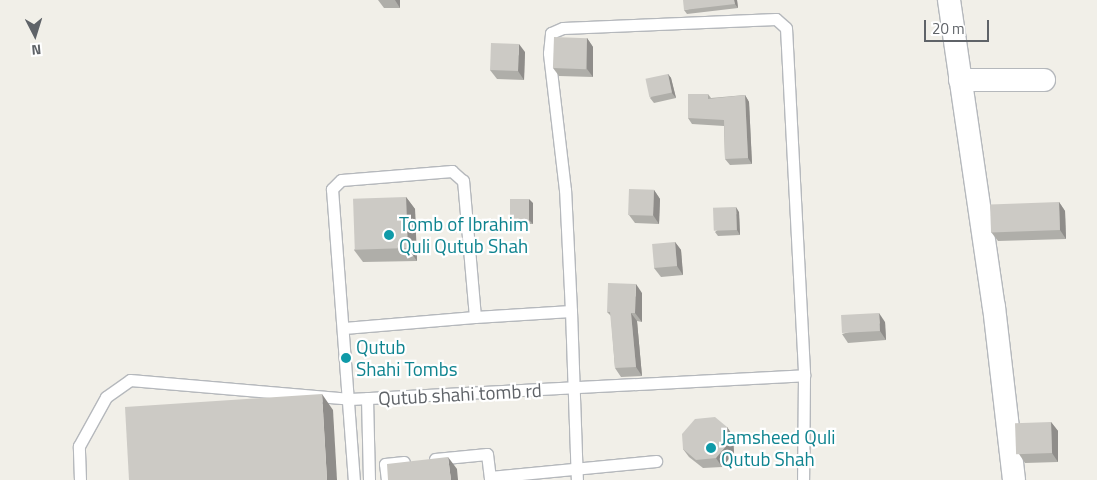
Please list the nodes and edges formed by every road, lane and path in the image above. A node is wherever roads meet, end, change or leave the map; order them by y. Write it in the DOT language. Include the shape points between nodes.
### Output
graph roads {
  1 [pos="949,0"];
  2 [pos="960,80"];
  3 [pos="1044,80"];
  4 [pos="570,311"];
  5 [pos="475,317"];
  6 [pos="344,328"];
  7 [pos="804,375"];
  8 [pos="575,388"];
  9 [pos="367,398"];
  10 [pos="350,399"];
  11 [pos="656,461"];
  12 [pos="577,474"];
  13 [pos="490,479"];
  14 [pos="80,480"];
  15 [pos="354,480"];
  16 [pos="369,480"];
  17 [pos="387,480"];
  18 [pos="803,480"];
  19 [pos="1014,480"];
  1 -- 2 [label="street"];
  2 -- 3 [label="street"];
  2 -- 19 [label="street" via="994,307"];
  4 -- 5 [label="lane"];
  4 -- 7 [label="lane" via="565,190 549,53 551,33 563,28 776,19 786,28"];
  4 -- 8 [label="lane"];
  5 -- 6 [label="lane"];
  5 -- 6 [label="lane" via="463,181 452,171 341,180 332,189"];
  6 -- 10 [label="lane"];
  7 -- 8 [label="lane, Qutub shahi tomb rd"];
  7 -- 18 [label="lane"];
  8 -- 9 [label="lane, Qutub shahi tomb rd"];
  8 -- 12 [label="lane"];
  9 -- 10 [label="lane, Qutub shahi tomb rd"];
  9 -- 16 [label="lane"];
  10 -- 14 [label="lane, Qutub shahi tomb rd" via="130,380 106,397 79,446"];
  10 -- 15 [label="lane"];
  11 -- 12 [label="lane"];
  12 -- 13 [label="lane"];
  13 -- 17 [label="lane" via="487,454 385,464"];
}
